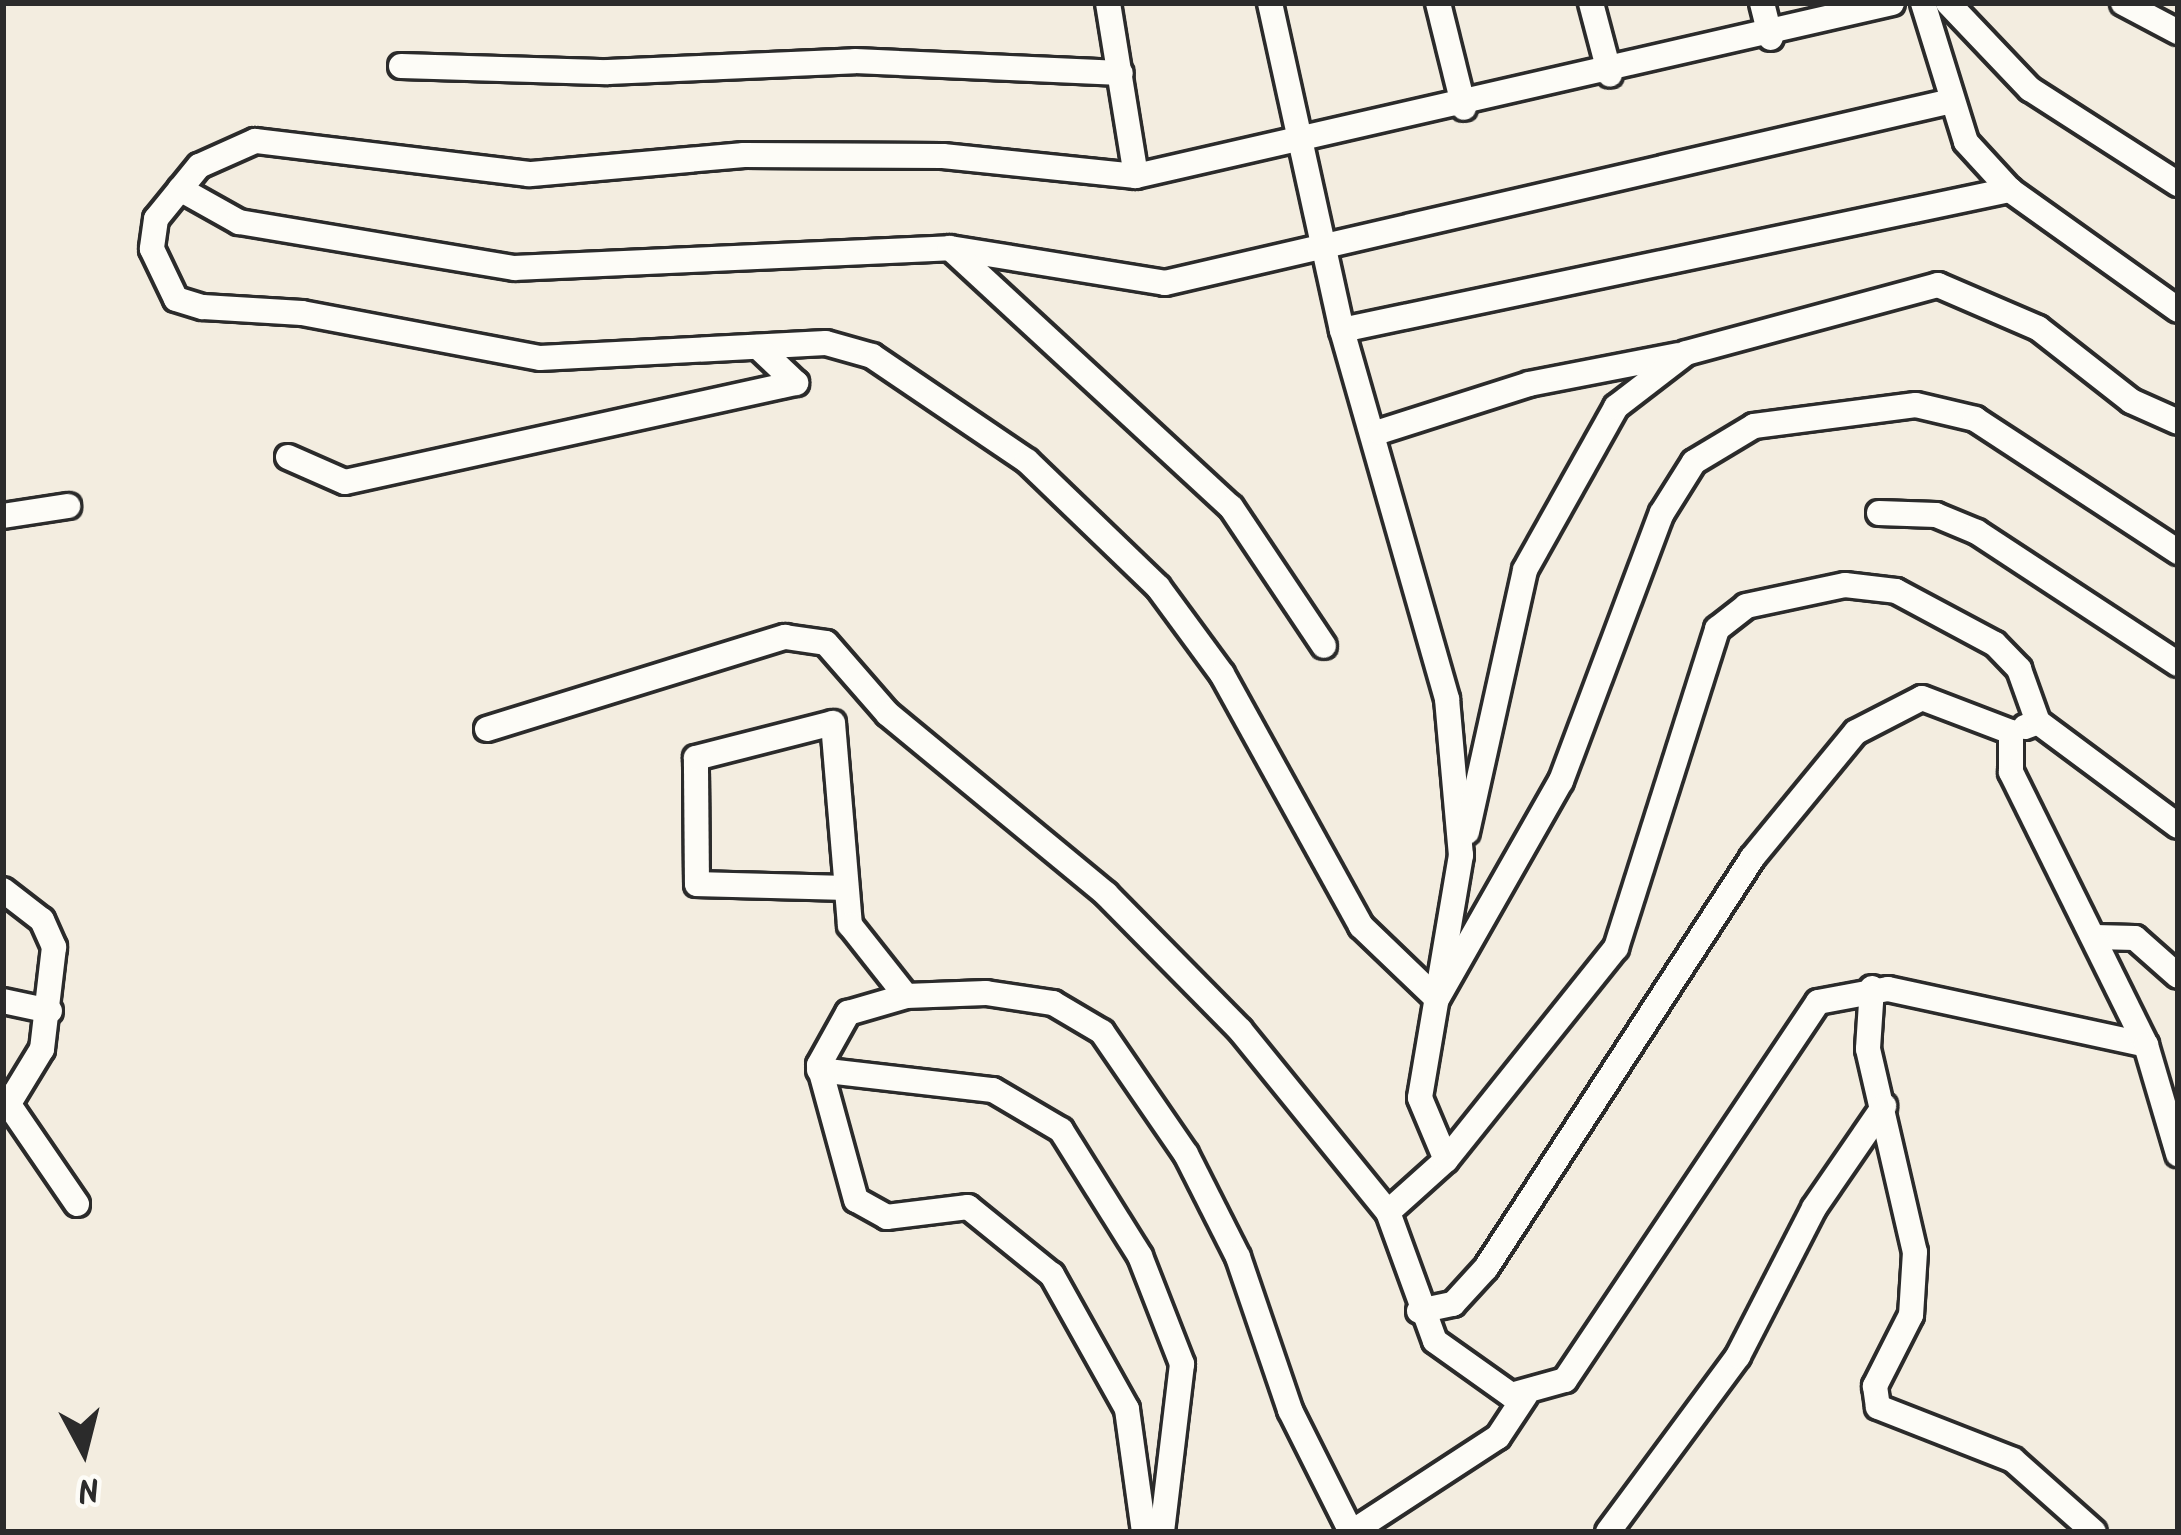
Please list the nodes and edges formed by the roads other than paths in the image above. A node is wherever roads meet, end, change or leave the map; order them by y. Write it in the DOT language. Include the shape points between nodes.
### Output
graph roads {
  1 [pos="1108,3"];
  2 [pos="1270,3"];
  3 [pos="1438,3"];
  4 [pos="1591,3"];
  5 [pos="1762,3"];
  6 [pos="1892,3"];
  7 [pos="1923,3"];
  8 [pos="1948,3"];
  9 [pos="2122,3"];
  10 [pos="2144,9"];
  11 [pos="2178,32"];
  12 [pos="1771,38"];
  13 [pos="401,66"];
  14 [pos="1120,73"];
  15 [pos="1610,75"];
  16 [pos="1947,102"];
  17 [pos="1464,108"];
  18 [pos="1297,147"];
  19 [pos="1136,176"];
  20 [pos="2178,184"];
  21 [pos="180,189"];
  22 [pos="2010,190"];
  23 [pos="1321,245"];
  24 [pos="950,248"];
  25 [pos="2178,310"];
  26 [pos="1342,329"];
  27 [pos="758,347"];
  28 [pos="1686,353"];
  29 [pos="2178,422"];
  30 [pos="1379,432"];
  31 [pos="288,457"];
  32 [pos="68,506"];
  33 [pos="1879,513"];
  34 [pos="3,516"];
  35 [pos="2178,553"];
  36 [pos="1324,646"];
  37 [pos="2178,664"];
  38 [pos="2038,722"];
  39 [pos="487,729"];
  40 [pos="2012,732"];
  41 [pos="2178,826"];
  42 [pos="1461,855"];
  43 [pos="845,888"];
  44 [pos="3,890"];
  45 [pos="2095,937"];
  46 [pos="2178,976"];
  47 [pos="1873,988"];
  48 [pos="906,996"];
  49 [pos="1438,1000"];
  50 [pos="3,1001"];
  51 [pos="50,1012"];
  52 [pos="2146,1045"];
  53 [pos="819,1070"];
  54 [pos="7,1098"];
  55 [pos="1884,1106"];
  56 [pos="2178,1154"];
  57 [pos="1446,1160"];
  58 [pos="77,1204"];
  59 [pos="1388,1212"];
  60 [pos="1419,1311"];
  61 [pos="1525,1396"];
  62 [pos="1144,1532"];
  63 [pos="1162,1532"];
  64 [pos="1352,1532"];
  65 [pos="1608,1532"];
  66 [pos="2094,1532"];
  1 -- 14 [label="street"];
  2 -- 18 [label="street"];
  3 -- 17 [label="street"];
  4 -- 15 [label="street"];
  5 -- 12 [label="street"];
  6 -- 12 [label="street"];
  7 -- 16 [label="street"];
  8 -- 20 [label="street" via="2030,89"];
  9 -- 10 [label="street"];
  10 -- 11 [label="street"];
  12 -- 15 [label="street"];
  13 -- 14 [label="street" via="608,72 855,61"];
  14 -- 19 [label="street"];
  15 -- 17 [label="street"];
  16 -- 22 [label="street"];
  16 -- 23 [label="street"];
  17 -- 18 [label="street"];
  18 -- 19 [label="street"];
  18 -- 23 [label="street"];
  19 -- 21 [label="street" via="766,155 530,174 255,141 230,146"];
  21 -- 24 [label="street" via="239,222 514,268"];
  21 -- 27 [label="street" via="156,219 152,249 176,299 203,308 384,326 540,358"];
  22 -- 25 [label="street"];
  22 -- 26 [label="street"];
  23 -- 24 [label="street" via="1165,283"];
  23 -- 26 [label="street"];
  24 -- 36 [label="street" via="1231,507"];
  26 -- 30 [label="street"];
  27 -- 31 [label="street" via="796,383 345,482"];
  27 -- 49 [label="street" via="826,343 872,356 1027,461 1126,555 1222,674 1361,926"];
  28 -- 29 [label="street" via="1938,285 2038,328 2131,400"];
  28 -- 30 [label="street" via="1528,383"];
  28 -- 42 [label="street" via="1616,407 1525,570"];
  30 -- 42 [label="street" via="1447,698"];
  32 -- 34 [label="street"];
  33 -- 37 [label="street" via="1936,515 1977,532"];
  35 -- 49 [label="street" via="1975,419 1916,405 1754,426 1694,462 1662,514 1561,781"];
  38 -- 40 [label="street"];
  38 -- 41 [label="street"];
  38 -- 57 [label="street" via="2019,669 1995,644 1896,591 1845,585 1746,606 1718,628 1616,948"];
  39 -- 59 [label="street" via="784,638 826,643 888,714 1123,911 1240,1030"];
  40 -- 45 [label="street" via="2011,772"];
  40 -- 60 [label="street" via="1922,698 1892,704 1856,732 1699,930 1486,1268 1453,1304"];
  42 -- 49 [label="street"];
  43 -- 43 [label="street" via="833,723 697,758 697,884"];
  43 -- 48 [label="street" via="850,925"];
  44 -- 51 [label="street" via="42,920 54,947"];
  45 -- 46 [label="street" via="2135,938"];
  45 -- 52 [label="street"];
  47 -- 52 [label="street"];
  47 -- 55 [label="street" via="1868,1049"];
  47 -- 61 [label="street" via="1806,1009 1565,1380"];
  48 -- 53 [label="street" via="839,1021"];
  48 -- 64 [label="street" via="1053,1003 1114,1046 1238,1257 1290,1410"];
  49 -- 57 [label="street" via="1420,1098"];
  50 -- 51 [label="street"];
  51 -- 54 [label="street"];
  52 -- 56 [label="street"];
  53 -- 62 [label="street" via="866,1211 968,1207 1033,1254 1068,1298 1127,1409"];
  53 -- 63 [label="street" via="993,1090 1061,1130 1140,1256 1182,1364"];
  54 -- 58 [label="street"];
  55 -- 65 [label="street" via="1814,1208 1738,1357"];
  55 -- 66 [label="street" via="1915,1277 1906,1334 1875,1386 1878,1407 2013,1460"];
  57 -- 59 [label="street"];
  59 -- 60 [label="street"];
  60 -- 61 [label="street" via="1458,1366"];
  61 -- 64 [label="street" via="1498,1437"];
}
